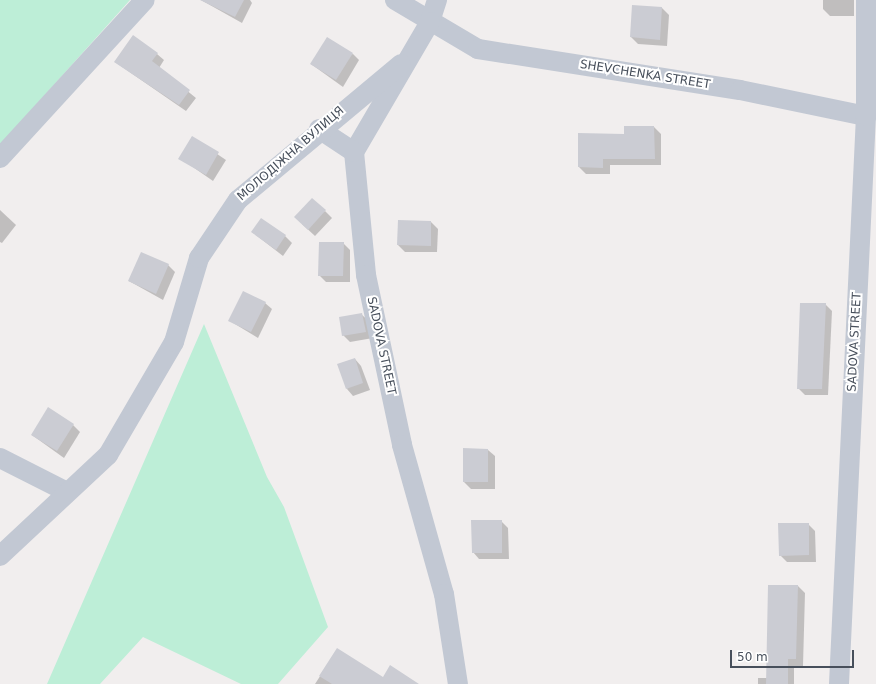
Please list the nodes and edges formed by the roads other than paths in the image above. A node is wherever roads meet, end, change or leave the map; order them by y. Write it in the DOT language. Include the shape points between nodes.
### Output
graph roads {
  1 [pos="145,0"];
  2 [pos="394,0"];
  3 [pos="437,0"];
  4 [pos="866,0"];
  5 [pos="430,22"];
  6 [pos="407,59"];
  7 [pos="866,116"];
  8 [pos="319,129"];
  9 [pos="354,152"];
  10 [pos="0,158"];
  11 [pos="0,458"];
  12 [pos="67,492"];
  13 [pos="0,556"];
  14 [pos="458,684"];
  15 [pos="839,684"];
  1 -- 10 [label="street"];
  2 -- 5 [label="street"];
  3 -- 5 [label="street"];
  4 -- 7 [label="street, SADOVA STREET"];
  5 -- 6 [label="street"];
  5 -- 7 [label="street, SHEVCHENKA STREET" via="478,49 740,90"];
  6 -- 8 [label="street, МОЛОДІЖНА ВУЛИЦЯ"];
  6 -- 9 [label="street"];
  7 -- 15 [label="street, SADOVA STREET"];
  8 -- 9 [label="street"];
  8 -- 12 [label="street, МОЛОДІЖНА ВУЛИЦЯ" via="238,200 199,258 174,342 112,448"];
  9 -- 14 [label="street, SADOVA STREET" via="366,275 402,445 444,594"];
  11 -- 12 [label="street"];
  12 -- 13 [label="street, МОЛОДІЖНА ВУЛИЦЯ"];
}
